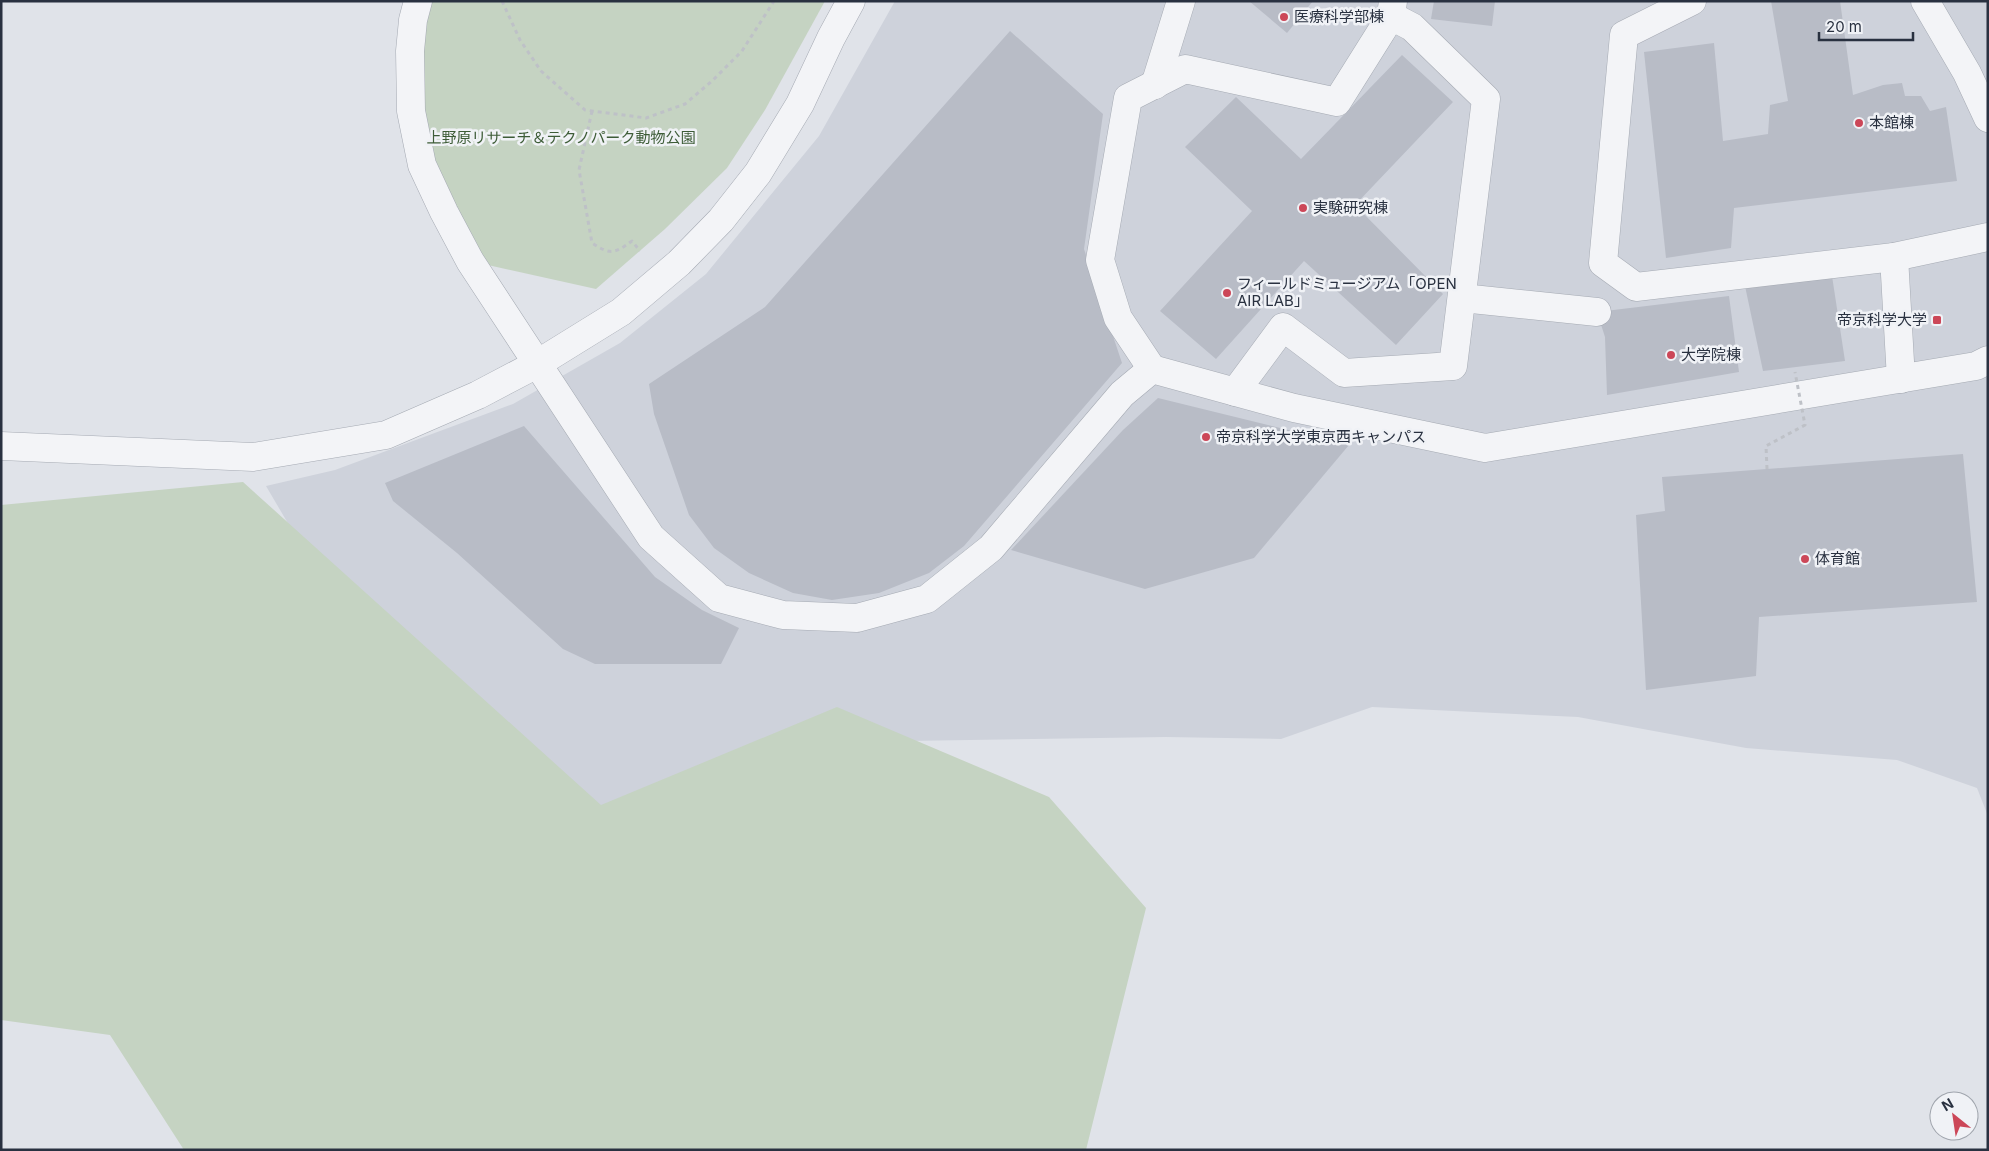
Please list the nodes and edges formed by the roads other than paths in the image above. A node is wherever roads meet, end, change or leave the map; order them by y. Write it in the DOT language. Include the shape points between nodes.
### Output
graph roads {
  1 [pos="418,1"];
  2 [pos="851,1"];
  3 [pos="1181,1"];
  4 [pos="1692,1"];
  5 [pos="1925,1"];
  6 [pos="1392,9"];
  7 [pos="1978,67"];
  8 [pos="1155,85"];
  9 [pos="1988,118"];
  10 [pos="1988,237"];
  11 [pos="1894,257"];
  12 [pos="1462,298"];
  13 [pos="1597,312"];
  14 [pos="1988,360"];
  15 [pos="537,364"];
  16 [pos="1152,369"];
  17 [pos="1901,379"];
  18 [pos="1235,392"];
  19 [pos="1,446"];
  1 -- 15 [label="street" via="410,51 411,111 422,165 470,261"];
  2 -- 15 [label="street" via="800,104 758,173 721,220 679,263 622,312"];
  3 -- 8 [label="street"];
  4 -- 11 [label="street" via="1624,35 1603,263 1636,287"];
  5 -- 7 [label="street"];
  6 -- 8 [label="street" via="1337,102 1185,69"];
  6 -- 12 [label="street" via="1486,99"];
  7 -- 9 [label="street"];
  8 -- 16 [label="street" via="1128,98 1100,260 1118,318"];
  10 -- 11 [label="street"];
  11 -- 17 [label="street"];
  12 -- 13 [label="street"];
  12 -- 18 [label="street" via="1453,366 1344,373 1283,327"];
  14 -- 17 [label="street" via="1976,366"];
  15 -- 16 [label="street" via="651,537 719,598 783,615 858,618 927,599 991,548 1122,394"];
  15 -- 19 [label="street" via="478,395 386,435 253,457"];
  16 -- 18 [label="street"];
  17 -- 18 [label="street" via="1485,448 1294,408"];
}
